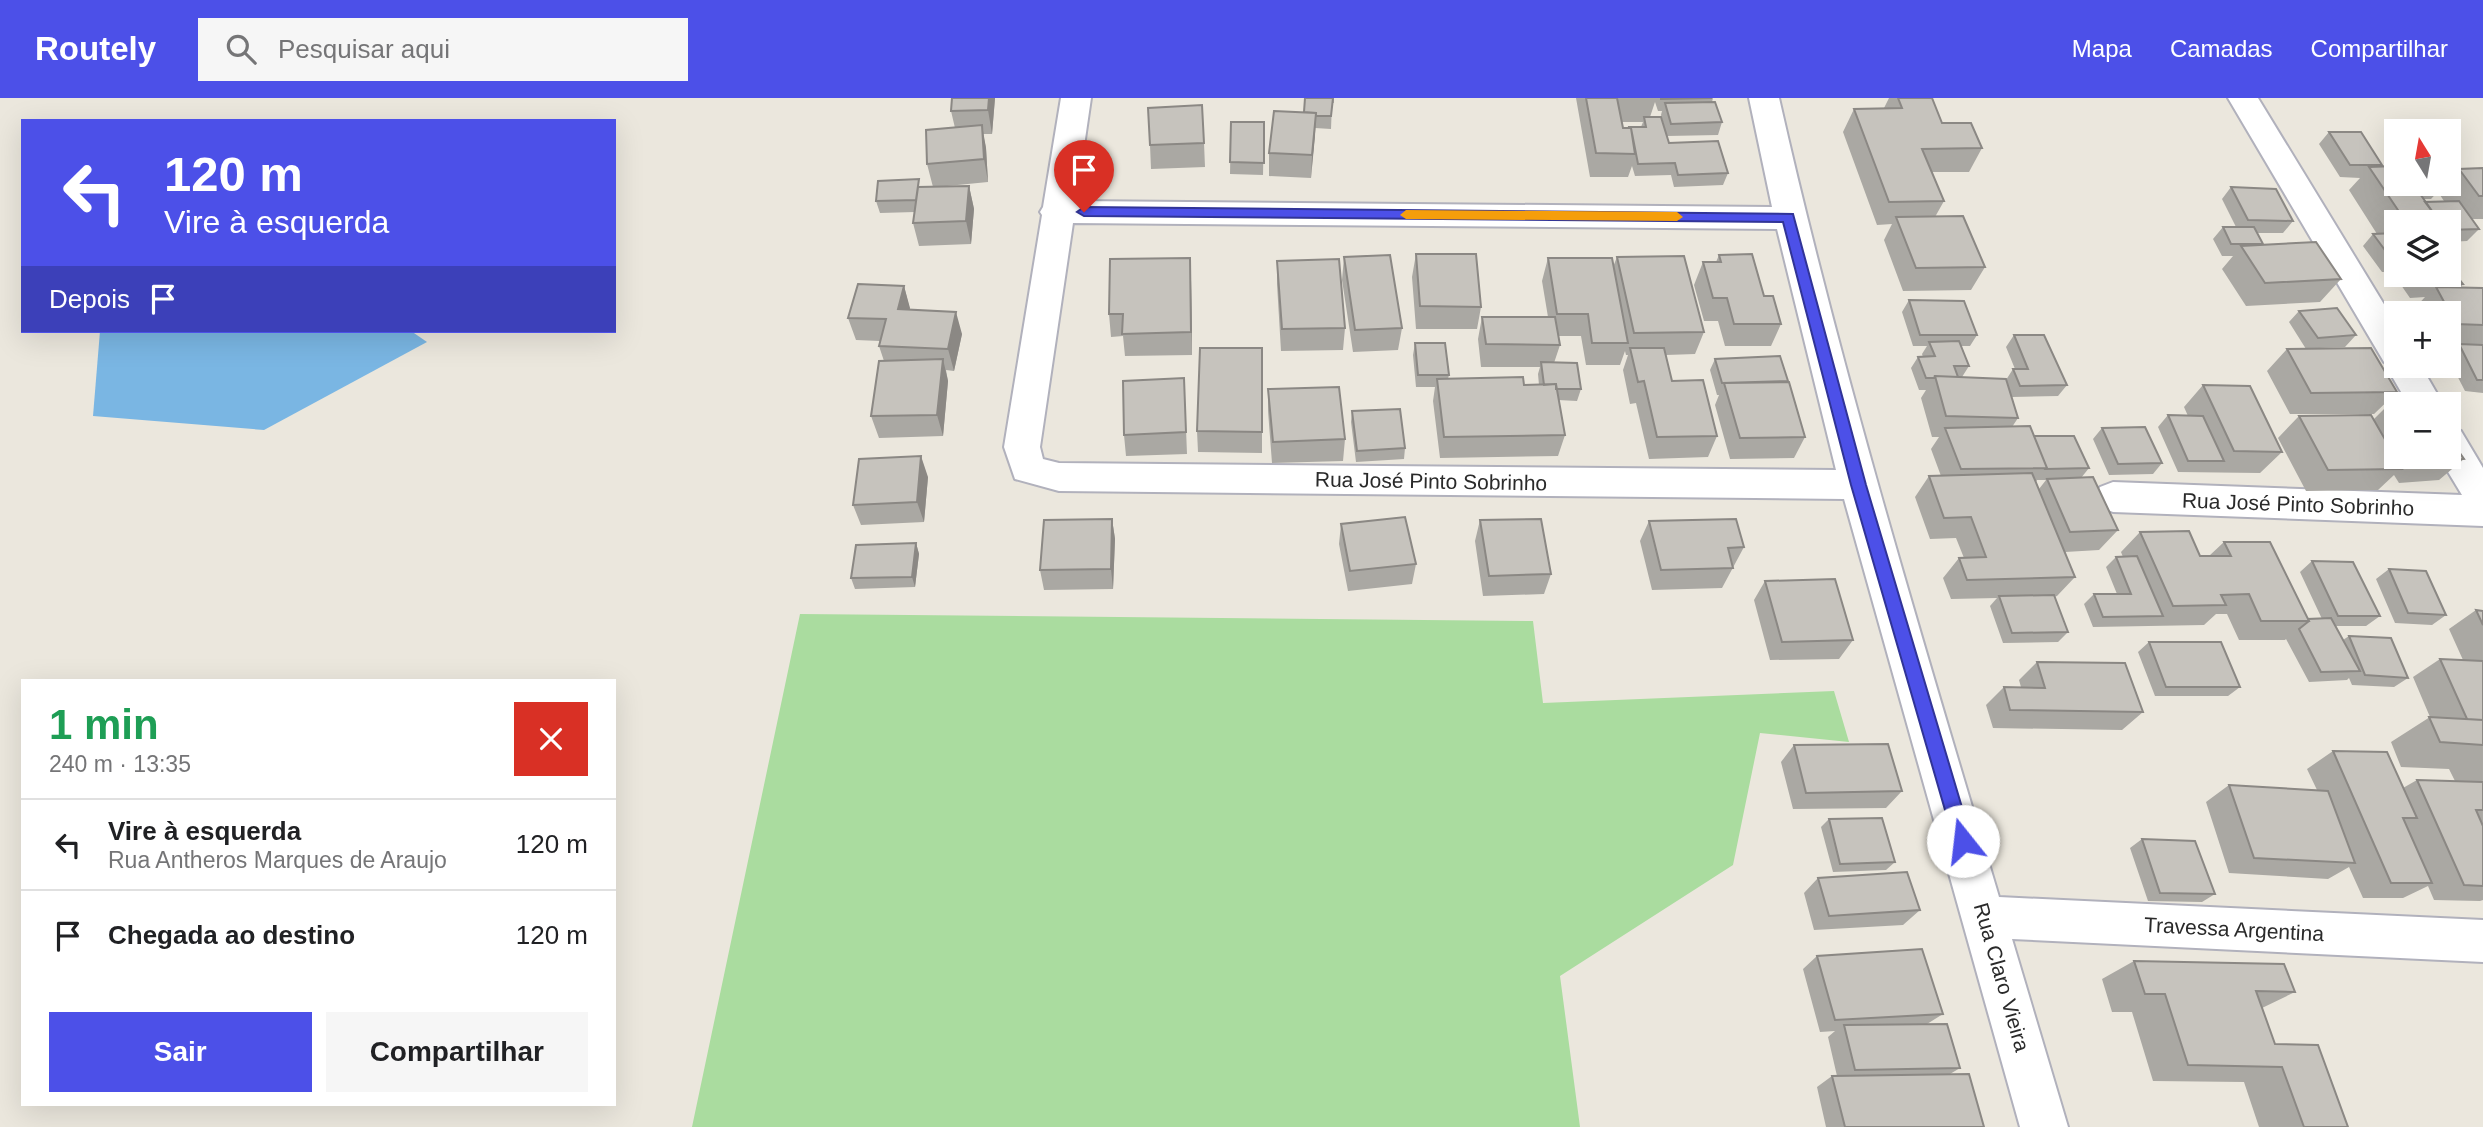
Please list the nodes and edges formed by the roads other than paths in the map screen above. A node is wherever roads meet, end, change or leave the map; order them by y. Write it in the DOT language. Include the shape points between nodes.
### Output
graph roads {
  1 [pos="1076,98"];
  2 [pos="1765,98"];
  3 [pos="2243,98"];
  4 [pos="1056,212"];
  5 [pos="1788,218"];
  6 [pos="2384,333"];
  7 [pos="2461,463"];
  8 [pos="1858,485"];
  9 [pos="2113,497"];
  10 [pos="2483,499"];
  11 [pos="2483,510"];
  12 [pos="1986,917"];
  13 [pos="2483,941"];
  14 [pos="2044,1127"];
  1 -- 4 [label="street"];
  2 -- 5 [label="street, Rua Claro Vieira"];
  3 -- 6 [label="street"];
  4 -- 5 [label="street"];
  4 -- 8 [label="street, Rua José Pinto Sobrinho" via="1022,447 1028,469 1059,477"];
  5 -- 8 [label="street, Rua Claro Vieira"];
  7 -- 10 [label="street"];
  8 -- 12 [label="street, Rua Claro Vieira"];
  9 -- 11 [label="street, Rua José Pinto Sobrinho"];
  12 -- 13 [label="street, Travessa Argentina"];
  12 -- 14 [label="street, Rua Claro Vieira"];
}
